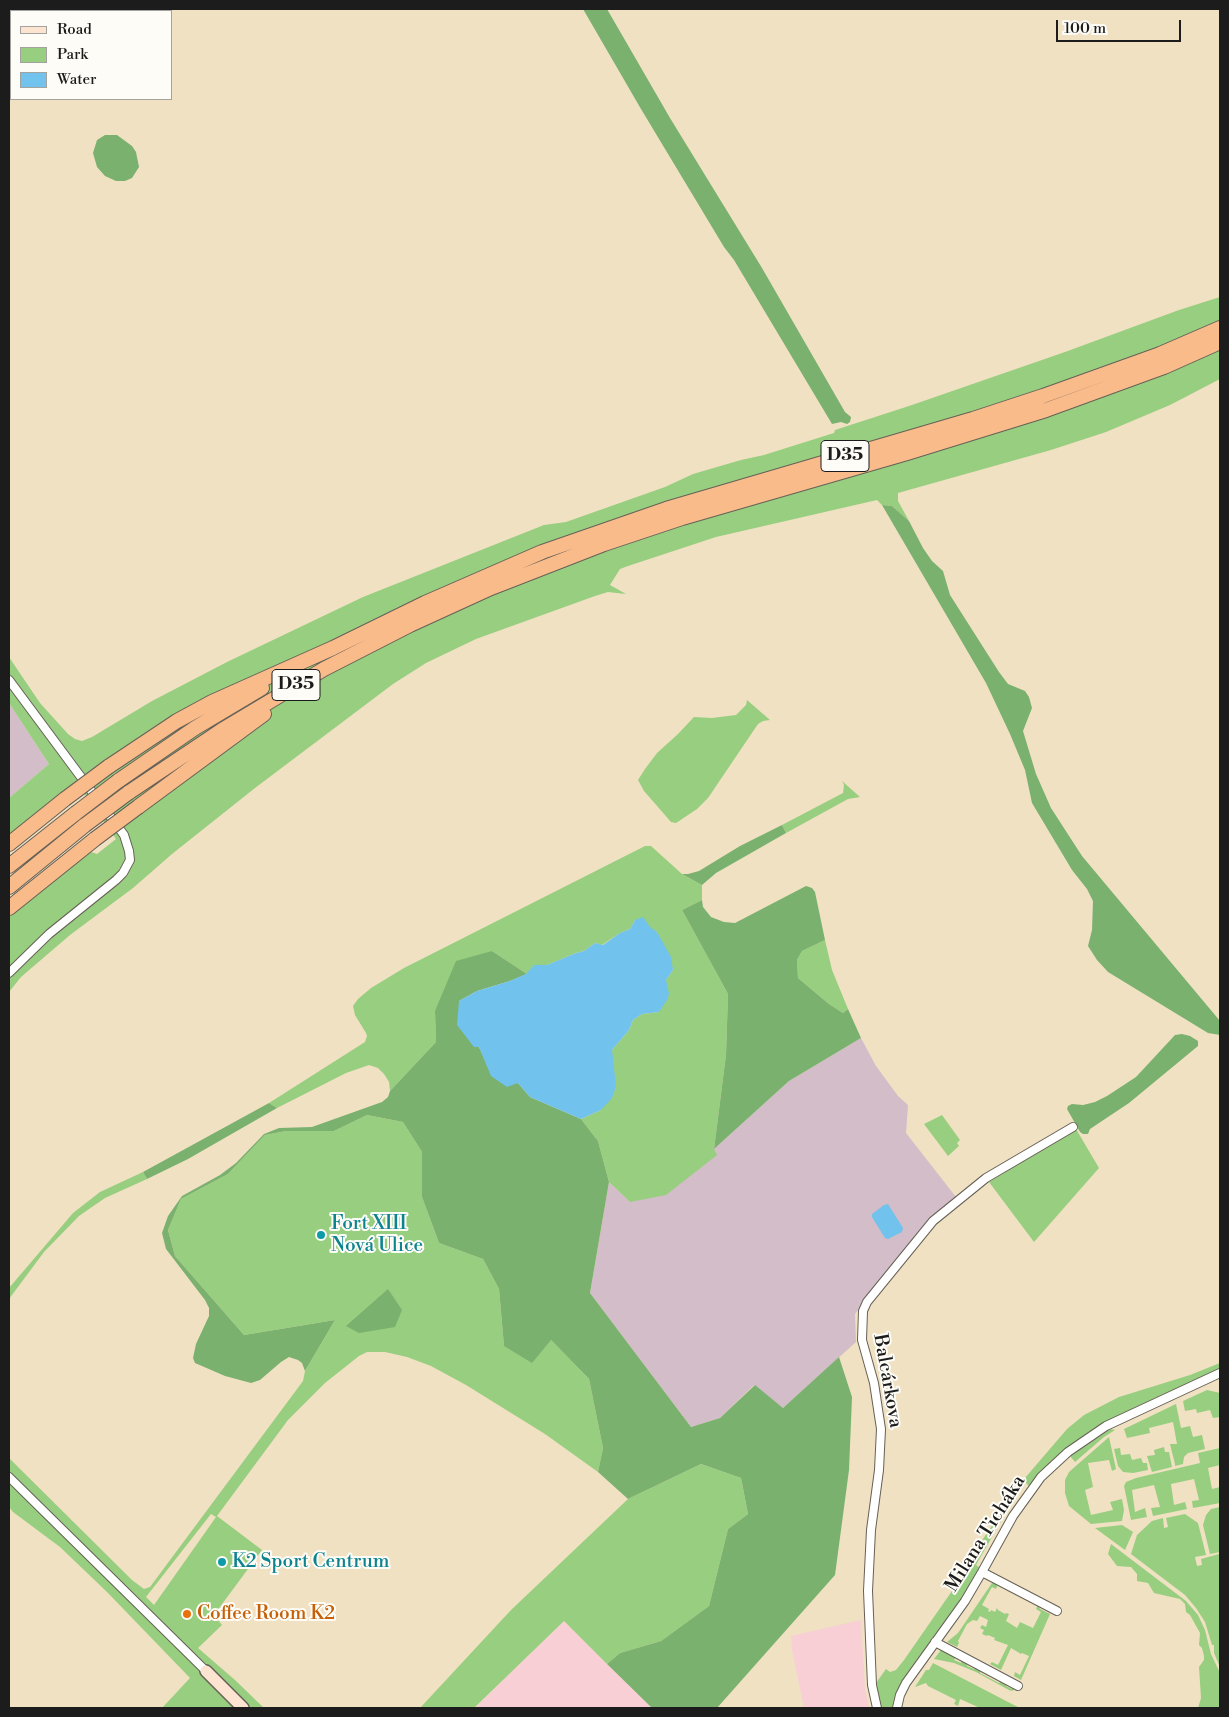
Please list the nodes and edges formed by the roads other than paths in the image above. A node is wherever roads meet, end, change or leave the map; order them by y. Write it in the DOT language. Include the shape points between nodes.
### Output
graph roads {
  1 [pos="1220,328"];
  2 [pos="1220,342"];
  3 [pos="332,648"];
  4 [pos="324,669"];
  5 [pos="9,680"];
  6 [pos="9,844"];
  7 [pos="9,866"];
  8 [pos="9,887"];
  9 [pos="9,910"];
  10 [pos="9,973"];
  11 [pos="1073,1126"];
  12 [pos="1220,1373"];
  13 [pos="9,1477"];
  14 [pos="982,1572"];
  15 [pos="1057,1611"];
  16 [pos="935,1642"];
  17 [pos="206,1671"];
  18 [pos="1018,1686"];
  19 [pos="244,1708"];
  20 [pos="876,1708"];
  21 [pos="897,1708"];
  1 -- 3 [label="highway, D35" via="1160,354 1043,396 709,496 542,552"];
  2 -- 4 [label="highway, D35" via="1046,410 604,544 450,606"];
  3 -- 6 [label="highway, bridge" via="189,714 108,767"];
  3 -- 7 [label="highway, D35, bridge" via="195,728 118,781"];
  4 -- 8 [label="highway, D35, bridge" via="222,730 128,793"];
  4 -- 9 [label="highway, bridge" via="95,839"];
  5 -- 10 [label="street" via="124,835 130,860 116,880 48,934"];
  11 -- 20 [label="street, Balcárkova" via="986,1178 933,1221 863,1311 862,1340 874,1382 881,1429 868,1591 871,1676"];
  12 -- 14 [label="street, Milana Ticháka" via="1106,1426 1068,1452 1028,1493"];
  13 -- 17 [label="street"];
  14 -- 15 [label="street"];
  14 -- 16 [label="street, Milana Ticháka"];
  16 -- 18 [label="street"];
  16 -- 21 [label="street, Milana Ticháka" via="906,1683"];
  17 -- 19 [label="street"];
}
